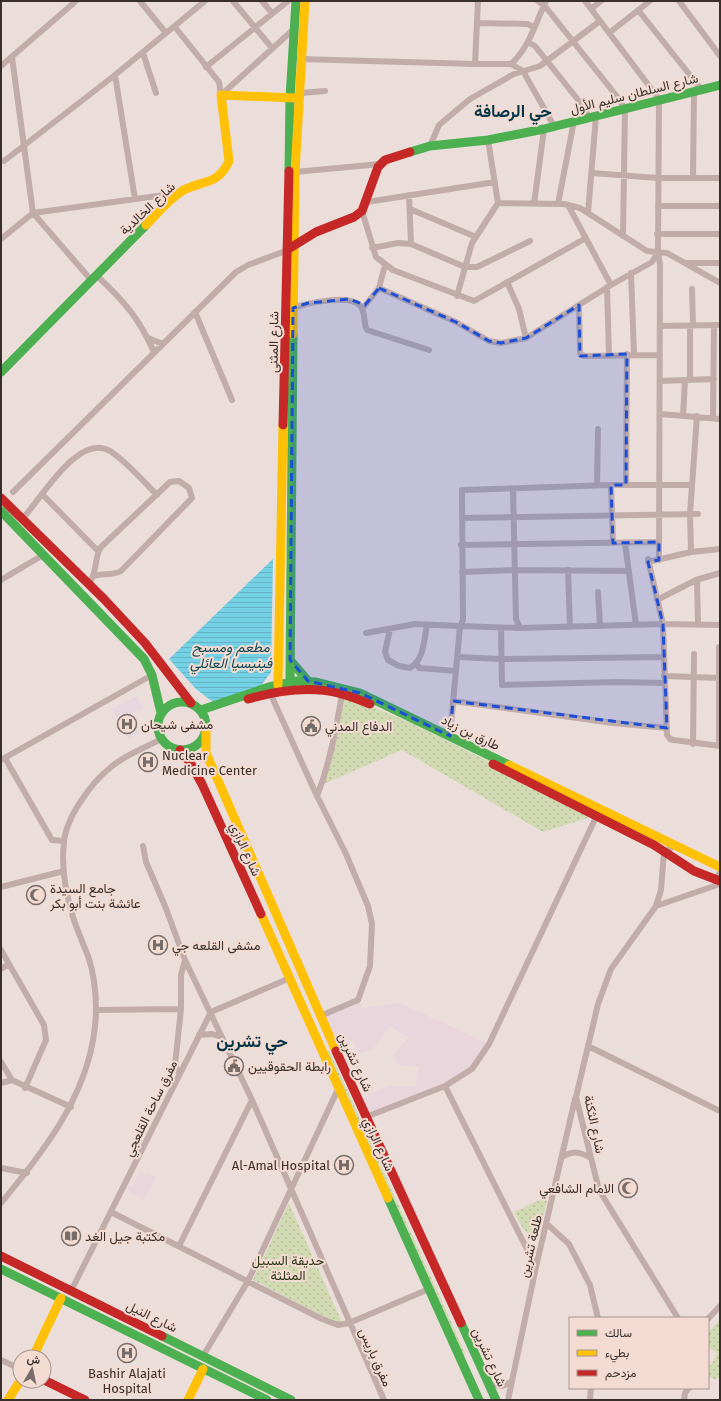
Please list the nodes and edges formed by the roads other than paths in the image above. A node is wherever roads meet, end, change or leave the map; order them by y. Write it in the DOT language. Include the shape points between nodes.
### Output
graph roads {
  1 [pos="76,1"];
  2 [pos="140,1"];
  3 [pos="205,1"];
  4 [pos="233,1"];
  5 [pos="262,1"];
  6 [pos="288,1"];
  7 [pos="296,1"];
  8 [pos="305,1"];
  9 [pos="478,1"];
  10 [pos="538,1"];
  11 [pos="585,1"];
  12 [pos="601,1"];
  13 [pos="650,1"];
  14 [pos="679,1"];
  15 [pos="545,3"];
  16 [pos="591,9"];
  17 [pos="638,10"];
  18 [pos="272,13"];
  19 [pos="600,21"];
  20 [pos="477,23"];
  21 [pos="175,27"];
  22 [pos="533,27"];
  23 [pos="254,28"];
  24 [pos="295,28"];
  25 [pos="166,33"];
  26 [pos="609,33"];
  27 [pos="528,42"];
  28 [pos="574,42"];
  29 [pos="272,48"];
  30 [pos="143,53"];
  31 [pos="720,56"];
  32 [pos="12,57"];
  33 [pos="293,59"];
  34 [pos="302,60"];
  35 [pos="547,61"];
  36 [pos="475,64"];
  37 [pos="511,64"];
  38 [pos="1,66"];
  39 [pos="206,66"];
  40 [pos="523,71"];
  41 [pos="115,75"];
  42 [pos="720,85"];
  43 [pos="698,90"];
  44 [pos="325,91"];
  45 [pos="156,93"];
  46 [pos="221,95"];
  47 [pos="300,95"];
  48 [pos="290,98"];
  49 [pos="659,99"];
  50 [pos="625,109"];
  51 [pos="593,116"];
  52 [pos="574,121"];
  53 [pos="554,126"];
  54 [pos="544,129"];
  55 [pos="488,140"];
  56 [pos="430,146"];
  57 [pos="24,147"];
  58 [pos="4,161"];
  59 [pos="380,164"];
  60 [pos="295,172"];
  61 [pos="592,173"];
  62 [pos="625,175"];
  63 [pos="658,178"];
  64 [pos="693,178"];
  65 [pos="720,178"];
  66 [pos="495,182"];
  67 [pos="181,193"];
  68 [pos="409,195"];
  69 [pos="135,199"];
  70 [pos="367,202"];
  71 [pos="498,203"];
  72 [pos="534,204"];
  73 [pos="558,204"];
  74 [pos="568,205"];
  75 [pos="658,206"];
  76 [pos="720,206"];
  77 [pos="410,209"];
  78 [pos="362,211"];
  79 [pos="33,213"];
  80 [pos="588,214"];
  81 [pos="657,234"];
  82 [pos="720,234"];
  83 [pos="623,236"];
  84 [pos="476,237"];
  85 [pos="586,238"];
  86 [pos="1,239"];
  87 [pos="530,241"];
  88 [pos="411,244"];
  89 [pos="291,248"];
  90 [pos="372,248"];
  91 [pos="658,252"];
  92 [pos="685,263"];
  93 [pos="720,263"];
  94 [pos="385,265"];
  95 [pos="465,267"];
  96 [pos="631,273"];
  97 [pos="95,278"];
  98 [pos="507,282"];
  99 [pos="720,283"];
  100 [pos="609,286"];
  101 [pos="378,288"];
  102 [pos="692,289"];
  103 [pos="457,296"];
  104 [pos="579,305"];
  105 [pos="293,308"];
  106 [pos="362,308"];
  107 [pos="195,312"];
  108 [pos="717,325"];
  109 [pos="660,326"];
  110 [pos="692,326"];
  111 [pos="148,338"];
  112 [pos="526,338"];
  113 [pos="163,344"];
  114 [pos="429,350"];
  115 [pos="154,352"];
  116 [pos="630,354"];
  117 [pos="609,355"];
  118 [pos="660,355"];
  119 [pos="1,372"];
  120 [pos="714,379"];
  121 [pos="687,380"];
  122 [pos="660,381"];
  123 [pos="232,400"];
  124 [pos="660,414"];
  125 [pos="684,416"];
  126 [pos="696,416"];
  127 [pos="717,418"];
  128 [pos="598,429"];
  129 [pos="660,484"];
  130 [pos="597,485"];
  131 [pos="611,485"];
  132 [pos="626,485"];
  133 [pos="692,485"];
  134 [pos="513,489"];
  135 [pos="13,492"];
  136 [pos="42,494"];
  137 [pos="156,495"];
  138 [pos="1,498"];
  139 [pos="1,510"];
  140 [pos="690,514"];
  141 [pos="698,514"];
  142 [pos="659,515"];
  143 [pos="612,516"];
  144 [pos="462,518"];
  145 [pos="514,518"];
  146 [pos="22,519"];
  147 [pos="659,542"];
  148 [pos="613,543"];
  149 [pos="625,543"];
  150 [pos="515,544"];
  151 [pos="461,545"];
  152 [pos="720,549"];
  153 [pos="98,550"];
  154 [pos="691,552"];
  155 [pos="43,555"];
  156 [pos="659,560"];
  157 [pos="515,570"];
  158 [pos="568,570"];
  159 [pos="629,571"];
  160 [pos="462,572"];
  161 [pos="720,573"];
  162 [pos="1,580"];
  163 [pos="92,580"];
  164 [pos="697,580"];
  165 [pos="598,592"];
  166 [pos="657,600"];
  167 [pos="663,624"];
  168 [pos="698,624"];
  169 [pos="427,625"];
  170 [pos="636,625"];
  171 [pos="720,625"];
  172 [pos="460,626"];
  173 [pos="600,626"];
  174 [pos="570,627"];
  175 [pos="501,628"];
  176 [pos="520,628"];
  177 [pos="390,629"];
  178 [pos="366,633"];
  179 [pos="719,647"];
  180 [pos="694,654"];
  181 [pos="457,657"];
  182 [pos="664,657"];
  183 [pos="501,659"];
  184 [pos="290,660"];
  185 [pos="416,664"];
  186 [pos="279,667"];
  187 [pos="456,671"];
  188 [pos="152,675"];
  189 [pos="664,676"];
  190 [pos="694,677"];
  191 [pos="720,678"];
  192 [pos="308,681"];
  193 [pos="665,683"];
  194 [pos="276,687"];
  195 [pos="287,693"];
  196 [pos="342,694"];
  197 [pos="453,701"];
  198 [pos="191,703"];
  199 [pos="202,712"];
  200 [pos="161,713"];
  201 [pos="667,728"];
  202 [pos="206,732"];
  203 [pos="450,736"];
  204 [pos="161,739"];
  205 [pos="693,744"];
  206 [pos="720,746"];
  207 [pos="180,750"];
  208 [pos="3,759"];
  209 [pos="316,796"];
  210 [pos="597,815"];
  211 [pos="64,841"];
  212 [pos="143,846"];
  213 [pos="674,846"];
  214 [pos="664,852"];
  215 [pos="720,868"];
  216 [pos="64,871"];
  217 [pos="718,881"];
  218 [pos="1,887"];
  219 [pos="656,906"];
  220 [pos="1,950"];
  221 [pos="184,960"];
  222 [pos="9,964"];
  223 [pos="1,968"];
  224 [pos="290,978"];
  225 [pos="181,1009"];
  226 [pos="96,1010"];
  227 [pos="211,1012"];
  228 [pos="320,1016"];
  229 [pos="199,1035"];
  230 [pos="222,1037"];
  231 [pos="588,1046"];
  232 [pos="1,1062"];
  233 [pos="179,1074"];
  234 [pos="12,1080"];
  235 [pos="1,1083"];
  236 [pos="445,1086"];
  237 [pos="339,1087"];
  238 [pos="25,1088"];
  239 [pos="576,1097"];
  240 [pos="252,1100"];
  241 [pos="71,1107"];
  242 [pos="720,1111"];
  243 [pos="366,1117"];
  244 [pos="562,1156"];
  245 [pos="591,1158"];
  246 [pos="1,1168"];
  247 [pos="27,1173"];
  248 [pos="290,1191"];
  249 [pos="1,1203"];
  250 [pos="112,1212"];
  251 [pos="547,1224"];
  252 [pos="179,1246"];
  253 [pos="1,1256"];
  254 [pos="536,1267"];
  255 [pos="1,1269"];
  256 [pos="248,1281"];
  257 [pos="429,1289"];
  258 [pos="71,1291"];
  259 [pos="61,1298"];
  260 [pos="720,1306"];
  261 [pos="598,1317"];
  262 [pos="677,1317"];
  263 [pos="709,1318"];
  264 [pos="349,1323"];
  265 [pos="37,1349"];
  266 [pos="203,1356"];
  267 [pos="476,1358"];
  268 [pos="1,1360"];
  269 [pos="463,1364"];
  270 [pos="12,1365"];
  271 [pos="203,1369"];
  272 [pos="512,1381"];
  273 [pos="52,1384"];
  274 [pos="488,1385"];
  275 [pos="15,1389"];
  276 [pos="591,1389"];
  277 [pos="688,1389"];
  278 [pos="8,1400"];
  279 [pos="85,1400"];
  280 [pos="188,1400"];
  281 [pos="267,1400"];
  282 [pos="290,1400"];
  283 [pos="384,1400"];
  284 [pos="479,1400"];
  285 [pos="496,1400"];
  286 [pos="508,1400"];
  287 [pos="590,1400"];
  288 [pos="684,1400"];
  1 -- 32 [label="street"];
  2 -- 25 [label="street"];
  3 -- 21 [label="street"];
  4 -- 23 [label="street"];
  5 -- 18 [label="street"];
  6 -- 18 [label="street"];
  7 -- 24 [label="main road, شارع المثنى"];
  8 -- 34 [label="main road, شارع المثنى"];
  9 -- 20 [label="street"];
  10 -- 15 [label="street"];
  11 -- 16 [label="street"];
  12 -- 16 [label="street"];
  13 -- 17 [label="street"];
  14 -- 31 [label="street"];
  15 -- 22 [label="street"];
  15 -- 28 [label="street"];
  16 -- 19 [label="street"];
  17 -- 26 [label="street"];
  17 -- 43 [label="street"];
  18 -- 23 [label="street"];
  19 -- 26 [label="street"];
  19 -- 28 [label="street"];
  20 -- 22 [label="street" via="528,24"];
  20 -- 36 [label="street"];
  21 -- 25 [label="street"];
  21 -- 39 [label="street"];
  22 -- 27 [label="street"];
  23 -- 29 [label="street"];
  23 -- 39 [label="street"];
  24 -- 29 [label="street"];
  24 -- 33 [label="main road, شارع المثنى"];
  25 -- 30 [label="street"];
  26 -- 49 [label="street"];
  27 -- 35 [label="street" via="535,46"];
  27 -- 37 [label="street"];
  28 -- 35 [label="street"];
  28 -- 50 [label="street"];
  29 -- 46 [label="street"];
  30 -- 41 [label="street"];
  30 -- 45 [label="street"];
  32 -- 38 [label="street"];
  32 -- 57 [label="street"];
  33 -- 34 [label="street"];
  33 -- 48 [label="main road, شارع المثنى"];
  34 -- 36 [label="street"];
  34 -- 47 [label="main road, شارع المثنى"];
  35 -- 40 [label="street"];
  35 -- 51 [label="street"];
  36 -- 37 [label="street"];
  37 -- 40 [label="street"];
  39 -- 46 [label="street" via="219,82"];
  40 -- 53 [label="street"];
  40 -- 56 [label="street" via="470,99 439,125"];
  41 -- 57 [label="street"];
  41 -- 69 [label="street"];
  42 -- 43 [label="main road, شارع السلطان سليم الأول"];
  43 -- 49 [label="main road, شارع السلطان سليم الأول"];
  43 -- 64 [label="street"];
  44 -- 47 [label="street"];
  46 -- 48 [label="main road"];
  46 -- 67 [label="main road, شارع الخالدية" via="229,160 226,171 211,182"];
  47 -- 48 [label="main road"];
  47 -- 60 [label="main road, شارع المثنى"];
  48 -- 89 [label="main road, شارع المثنى"];
  49 -- 50 [label="main road, شارع السلطان سليم الأول"];
  49 -- 63 [label="street"];
  50 -- 51 [label="main road, شارع السلطان سليم الأول"];
  50 -- 62 [label="street"];
  51 -- 52 [label="main road, شارع السلطان سليم الأول"];
  51 -- 61 [label="street"];
  52 -- 53 [label="main road, شارع السلطان سليم الأول"];
  52 -- 73 [label="street"];
  53 -- 54 [label="main road, شارع السلطان سليم الأول"];
  54 -- 55 [label="main road, شارع السلطان سليم الأول"];
  54 -- 72 [label="street"];
  55 -- 56 [label="main road, شارع السلطان سليم الأول"];
  55 -- 66 [label="street"];
  56 -- 59 [label="main road, شارع السلطان سليم الأول" via="385,160"];
  57 -- 58 [label="street"];
  57 -- 79 [label="street"];
  59 -- 60 [label="street, شارع السلطان سليم الأول"];
  59 -- 70 [label="main road"];
  60 -- 89 [label="main road, شارع المثنى"];
  61 -- 62 [label="street"];
  61 -- 80 [label="street"];
  62 -- 63 [label="street"];
  62 -- 83 [label="street"];
  63 -- 64 [label="street"];
  63 -- 75 [label="street"];
  64 -- 65 [label="street"];
  66 -- 68 [label="street"];
  66 -- 71 [label="street"];
  67 -- 69 [label="street"];
  67 -- 97 [label="main road, شارع الخالدية" via="169,202"];
  68 -- 70 [label="street"];
  68 -- 77 [label="street"];
  69 -- 79 [label="street"];
  70 -- 78 [label="main road"];
  71 -- 72 [label="street"];
  71 -- 84 [label="street"];
  72 -- 73 [label="street"];
  73 -- 74 [label="street"];
  74 -- 80 [label="street" via="580,208"];
  74 -- 85 [label="street"];
  75 -- 76 [label="street"];
  75 -- 81 [label="street"];
  77 -- 84 [label="street"];
  77 -- 88 [label="street"];
  78 -- 89 [label="main road" via="354,217 316,232"];
  78 -- 90 [label="street"];
  79 -- 86 [label="street"];
  79 -- 97 [label="street"];
  80 -- 83 [label="street"];
  81 -- 82 [label="street"];
  81 -- 91 [label="street"];
  83 -- 91 [label="street" via="647,251"];
  84 -- 95 [label="street" via="472,242"];
  85 -- 98 [label="street"];
  85 -- 100 [label="street"];
  87 -- 95 [label="street" via="477,267"];
  88 -- 90 [label="street" via="398,243"];
  88 -- 95 [label="street"];
  89 -- 105 [label="main road, شارع المثنى"];
  89 -- 107 [label="street" via="248,264 236,272"];
  89 -- 186 [label="main road, شارع المثنى"];
  90 -- 94 [label="street" via="376,257"];
  91 -- 92 [label="street" via="667,253"];
  91 -- 96 [label="street" via="652,262"];
  91 -- 109 [label="street"];
  92 -- 93 [label="street"];
  92 -- 99 [label="street"];
  94 -- 101 [label="street"];
  94 -- 103 [label="street"];
  95 -- 103 [label="street"];
  96 -- 100 [label="street"];
  96 -- 116 [label="street"];
  97 -- 111 [label="street" via="121,297 136,316"];
  97 -- 119 [label="main road, شارع الخالدية"];
  98 -- 103 [label="street" via="474,301"];
  98 -- 112 [label="street" via="519,309"];
  100 -- 104 [label="street"];
  100 -- 117 [label="street"];
  101 -- 106 [label="street"];
  101 -- 112 [label="street" via="456,322 489,341 501,343"];
  102 -- 110 [label="street"];
  104 -- 112 [label="street"];
  104 -- 117 [label="street" via="580,353 584,356"];
  105 -- 106 [label="street" via="308,303 349,299 358,302"];
  105 -- 184 [label="main road, شارع المثنى"];
  106 -- 114 [label="street" via="364,326 367,330"];
  107 -- 113 [label="street"];
  107 -- 123 [label="street"];
  108 -- 110 [label="street"];
  108 -- 120 [label="street"];
  109 -- 110 [label="street"];
  109 -- 118 [label="street"];
  110 -- 121 [label="street"];
  111 -- 113 [label="street"];
  111 -- 115 [label="street"];
  113 -- 115 [label="street"];
  115 -- 135 [label="street"];
  116 -- 117 [label="street"];
  116 -- 118 [label="street"];
  116 -- 132 [label="street"];
  118 -- 122 [label="street"];
  120 -- 121 [label="street"];
  120 -- 127 [label="street"];
  121 -- 122 [label="street"];
  121 -- 125 [label="street"];
  122 -- 124 [label="street"];
  124 -- 125 [label="street"];
  124 -- 129 [label="street"];
  125 -- 126 [label="street"];
  126 -- 127 [label="street"];
  126 -- 133 [label="street"];
  128 -- 130 [label="street"];
  129 -- 132 [label="street"];
  129 -- 133 [label="street"];
  129 -- 142 [label="street"];
  130 -- 131 [label="street"];
  130 -- 134 [label="street"];
  131 -- 132 [label="street"];
  131 -- 143 [label="street"];
  133 -- 140 [label="street"];
  134 -- 144 [label="street" via="462,490"];
  134 -- 145 [label="street"];
  136 -- 137 [label="street" via="77,455 98,448 108,450 120,459"];
  136 -- 146 [label="street"];
  136 -- 153 [label="street"];
  137 -- 153 [label="street"];
  137 -- 163 [label="street" via="174,480 184,484 192,495 121,571 115,574 102,574"];
  138 -- 146 [label="main road"];
  139 -- 155 [label="main road"];
  140 -- 141 [label="street"];
  140 -- 142 [label="street"];
  140 -- 154 [label="street"];
  142 -- 143 [label="street"];
  142 -- 147 [label="street"];
  143 -- 145 [label="street"];
  143 -- 148 [label="street"];
  144 -- 145 [label="street"];
  144 -- 151 [label="street"];
  145 -- 150 [label="street"];
  146 -- 163 [label="main road"];
  147 -- 149 [label="street"];
  147 -- 156 [label="street"];
  148 -- 149 [label="street"];
  148 -- 150 [label="street"];
  149 -- 159 [label="street"];
  150 -- 151 [label="street"];
  150 -- 157 [label="street"];
  151 -- 160 [label="street"];
  152 -- 154 [label="street"];
  153 -- 163 [label="street"];
  154 -- 156 [label="street"];
  155 -- 162 [label="street"];
  155 -- 188 [label="main road" via="144,659"];
  156 -- 166 [label="street" via="648,561"];
  157 -- 158 [label="street"];
  157 -- 160 [label="street"];
  157 -- 176 [label="street" via="516,619"];
  158 -- 159 [label="street"];
  158 -- 174 [label="street"];
  159 -- 170 [label="street"];
  160 -- 172 [label="street" via="463,620"];
  161 -- 164 [label="street"];
  163 -- 198 [label="main road"];
  164 -- 166 [label="street"];
  164 -- 168 [label="street"];
  165 -- 173 [label="street"];
  166 -- 167 [label="street"];
  167 -- 168 [label="street"];
  167 -- 170 [label="street"];
  167 -- 182 [label="street"];
  168 -- 171 [label="street"];
  169 -- 172 [label="street"];
  169 -- 177 [label="street" via="415,624"];
  169 -- 185 [label="street" via="422,652"];
  170 -- 173 [label="street"];
  172 -- 175 [label="street"];
  172 -- 181 [label="street"];
  173 -- 174 [label="street"];
  174 -- 176 [label="street"];
  175 -- 176 [label="street"];
  175 -- 183 [label="street"];
  177 -- 178 [label="street"];
  177 -- 185 [label="street" via="385,652 388,660 410,668"];
  179 -- 191 [label="street"];
  180 -- 190 [label="street"];
  181 -- 183 [label="street"];
  181 -- 187 [label="street"];
  182 -- 183 [label="street"];
  182 -- 189 [label="street"];
  183 -- 193 [label="street" via="502,685"];
  184 -- 192 [label="main road"];
  184 -- 194 [label="main road, شارع المثنى"];
  185 -- 187 [label="street" via="419,668"];
  186 -- 194 [label="main road, شارع المثنى"];
  186 -- 194 [label="main road" via="274,675"];
  187 -- 197 [label="street"];
  188 -- 200 [label="main road"];
  188 -- 208 [label="street"];
  189 -- 190 [label="street"];
  189 -- 193 [label="street"];
  190 -- 191 [label="street"];
  190 -- 205 [label="street"];
  191 -- 206 [label="street"];
  192 -- 194 [label="main road, طارق بن زياد"];
  192 -- 203 [label="main road, طارق بن زياد" via="330,684 360,693"];
  193 -- 201 [label="street"];
  194 -- 195 [label="main road"];
  194 -- 195 [label="main road" via="290,685"];
  194 -- 199 [label="main road" via="254,697"];
  194 -- 209 [label="street"];
  195 -- 196 [label="main road" via="318,691"];
  196 -- 209 [label="street" via="326,773"];
  196 -- 210 [label="main road" via="411,723"];
  197 -- 201 [label="street"];
  197 -- 203 [label="street"];
  198 -- 199 [label="main road"];
  198 -- 200 [label="main road" via="178,702 168,706"];
  199 -- 202 [label="main road" via="206,720"];
  200 -- 204 [label="main road" via="158,728"];
  201 -- 205 [label="street" via="670,739"];
  202 -- 207 [label="main road" via="196,746"];
  202 -- 228 [label="main road, شارع تشرين" via="206,753"];
  203 -- 213 [label="main road, طارق بن زياد"];
  204 -- 207 [label="main road" via="167,745"];
  204 -- 211 [label="street" via="111,766 76,808"];
  205 -- 206 [label="street"];
  207 -- 224 [label="main road, شارع الرازي" via="202,784"];
  208 -- 211 [label="street" via="52,840"];
  209 -- 228 [label="street" via="346,854 368,906 372,924 370,966 358,1000"];
  210 -- 214 [label="main road" via="654,844"];
  210 -- 236 [label="street" via="489,1044 472,1069"];
  211 -- 216 [label="street"];
  212 -- 221 [label="street, مفرق باريس" via="146,862"];
  213 -- 214 [label="street"];
  213 -- 215 [label="main road, طارق بن زياد"];
  214 -- 217 [label="main road"];
  214 -- 219 [label="street, شارع الثكنة" via="662,890"];
  216 -- 218 [label="street"];
  216 -- 226 [label="street" via="73,917 89,958 95,984"];
  217 -- 219 [label="street"];
  219 -- 231 [label="street, شارع الثكنة" via="611,969 598,1004"];
  220 -- 222 [label="street"];
  221 -- 225 [label="street" via="181,976"];
  221 -- 227 [label="street, مفرق باريس"];
  222 -- 223 [label="street"];
  222 -- 238 [label="street" via="44,1025 46,1040"];
  224 -- 227 [label="street"];
  224 -- 237 [label="main road, شارع الرازي"];
  225 -- 226 [label="street"];
  225 -- 233 [label="street" via="175,1065"];
  226 -- 241 [label="street" via="86,1069"];
  227 -- 229 [label="street, مفرق ساحة القلعجي"];
  227 -- 230 [label="street, مفرق باريس"];
  228 -- 243 [label="main road, شارع تشرين"];
  229 -- 230 [label="street" via="212,1034"];
  229 -- 233 [label="street, مفرق ساحة القلعجي"];
  230 -- 240 [label="street, مفرق باريس"];
  231 -- 239 [label="street, شارع الثكنة"];
  231 -- 242 [label="street"];
  232 -- 234 [label="street"];
  233 -- 250 [label="street, مفرق ساحة القلعجي"];
  234 -- 235 [label="street"];
  234 -- 238 [label="street"];
  236 -- 243 [label="street"];
  236 -- 254 [label="street"];
  237 -- 248 [label="street"];
  237 -- 257 [label="main road, شارع الرازي"];
  238 -- 241 [label="street"];
  239 -- 244 [label="street, طلعة تشرين"];
  239 -- 245 [label="street, شارع الثكنة"];
  240 -- 248 [label="street, مفرق باريس"];
  240 -- 252 [label="street"];
  241 -- 247 [label="street"];
  243 -- 267 [label="main road, شارع تشرين"];
  244 -- 245 [label="street" via="576,1152"];
  244 -- 251 [label="street, طلعة تشرين"];
  245 -- 262 [label="street, شارع الثكنة" via="599,1190"];
  246 -- 247 [label="street"];
  247 -- 249 [label="street"];
  248 -- 256 [label="street"];
  248 -- 264 [label="street, مفرق باريس"];
  250 -- 252 [label="street"];
  250 -- 258 [label="street, مفرق ساحة القلعجي"];
  251 -- 254 [label="street, طلعة تشرين"];
  251 -- 261 [label="street" via="569,1244 590,1286"];
  252 -- 256 [label="street"];
  253 -- 258 [label="main road, شارع النيل"];
  254 -- 272 [label="street, طلعة تشرين"];
  255 -- 259 [label="main road, شارع النيل"];
  256 -- 264 [label="street" via="330,1323"];
  256 -- 266 [label="street"];
  257 -- 264 [label="street"];
  257 -- 269 [label="main road, شارع الرازي"];
  258 -- 266 [label="main road, شارع النيل"];
  259 -- 265 [label="main road"];
  259 -- 271 [label="main road, شارع النيل"];
  260 -- 263 [label="street"];
  264 -- 283 [label="street, مفرق باريس"];
  266 -- 282 [label="main road, شارع النيل"];
  267 -- 269 [label="main road"];
  267 -- 274 [label="main road, شارع تشرين"];
  268 -- 270 [label="street"];
  269 -- 284 [label="main road, شارع الرازي"];
  271 -- 280 [label="main road"];
  271 -- 281 [label="main road, شارع النيل"];
  272 -- 274 [label="street" via="503,1386"];
  272 -- 286 [label="street, طلعة تشرين"];
  273 -- 279 [label="main road"];
  274 -- 285 [label="main road, شارع تشرين"];
  275 -- 278 [label="main road"];
  276 -- 287 [label="street"];
  277 -- 288 [label="street"];
}
